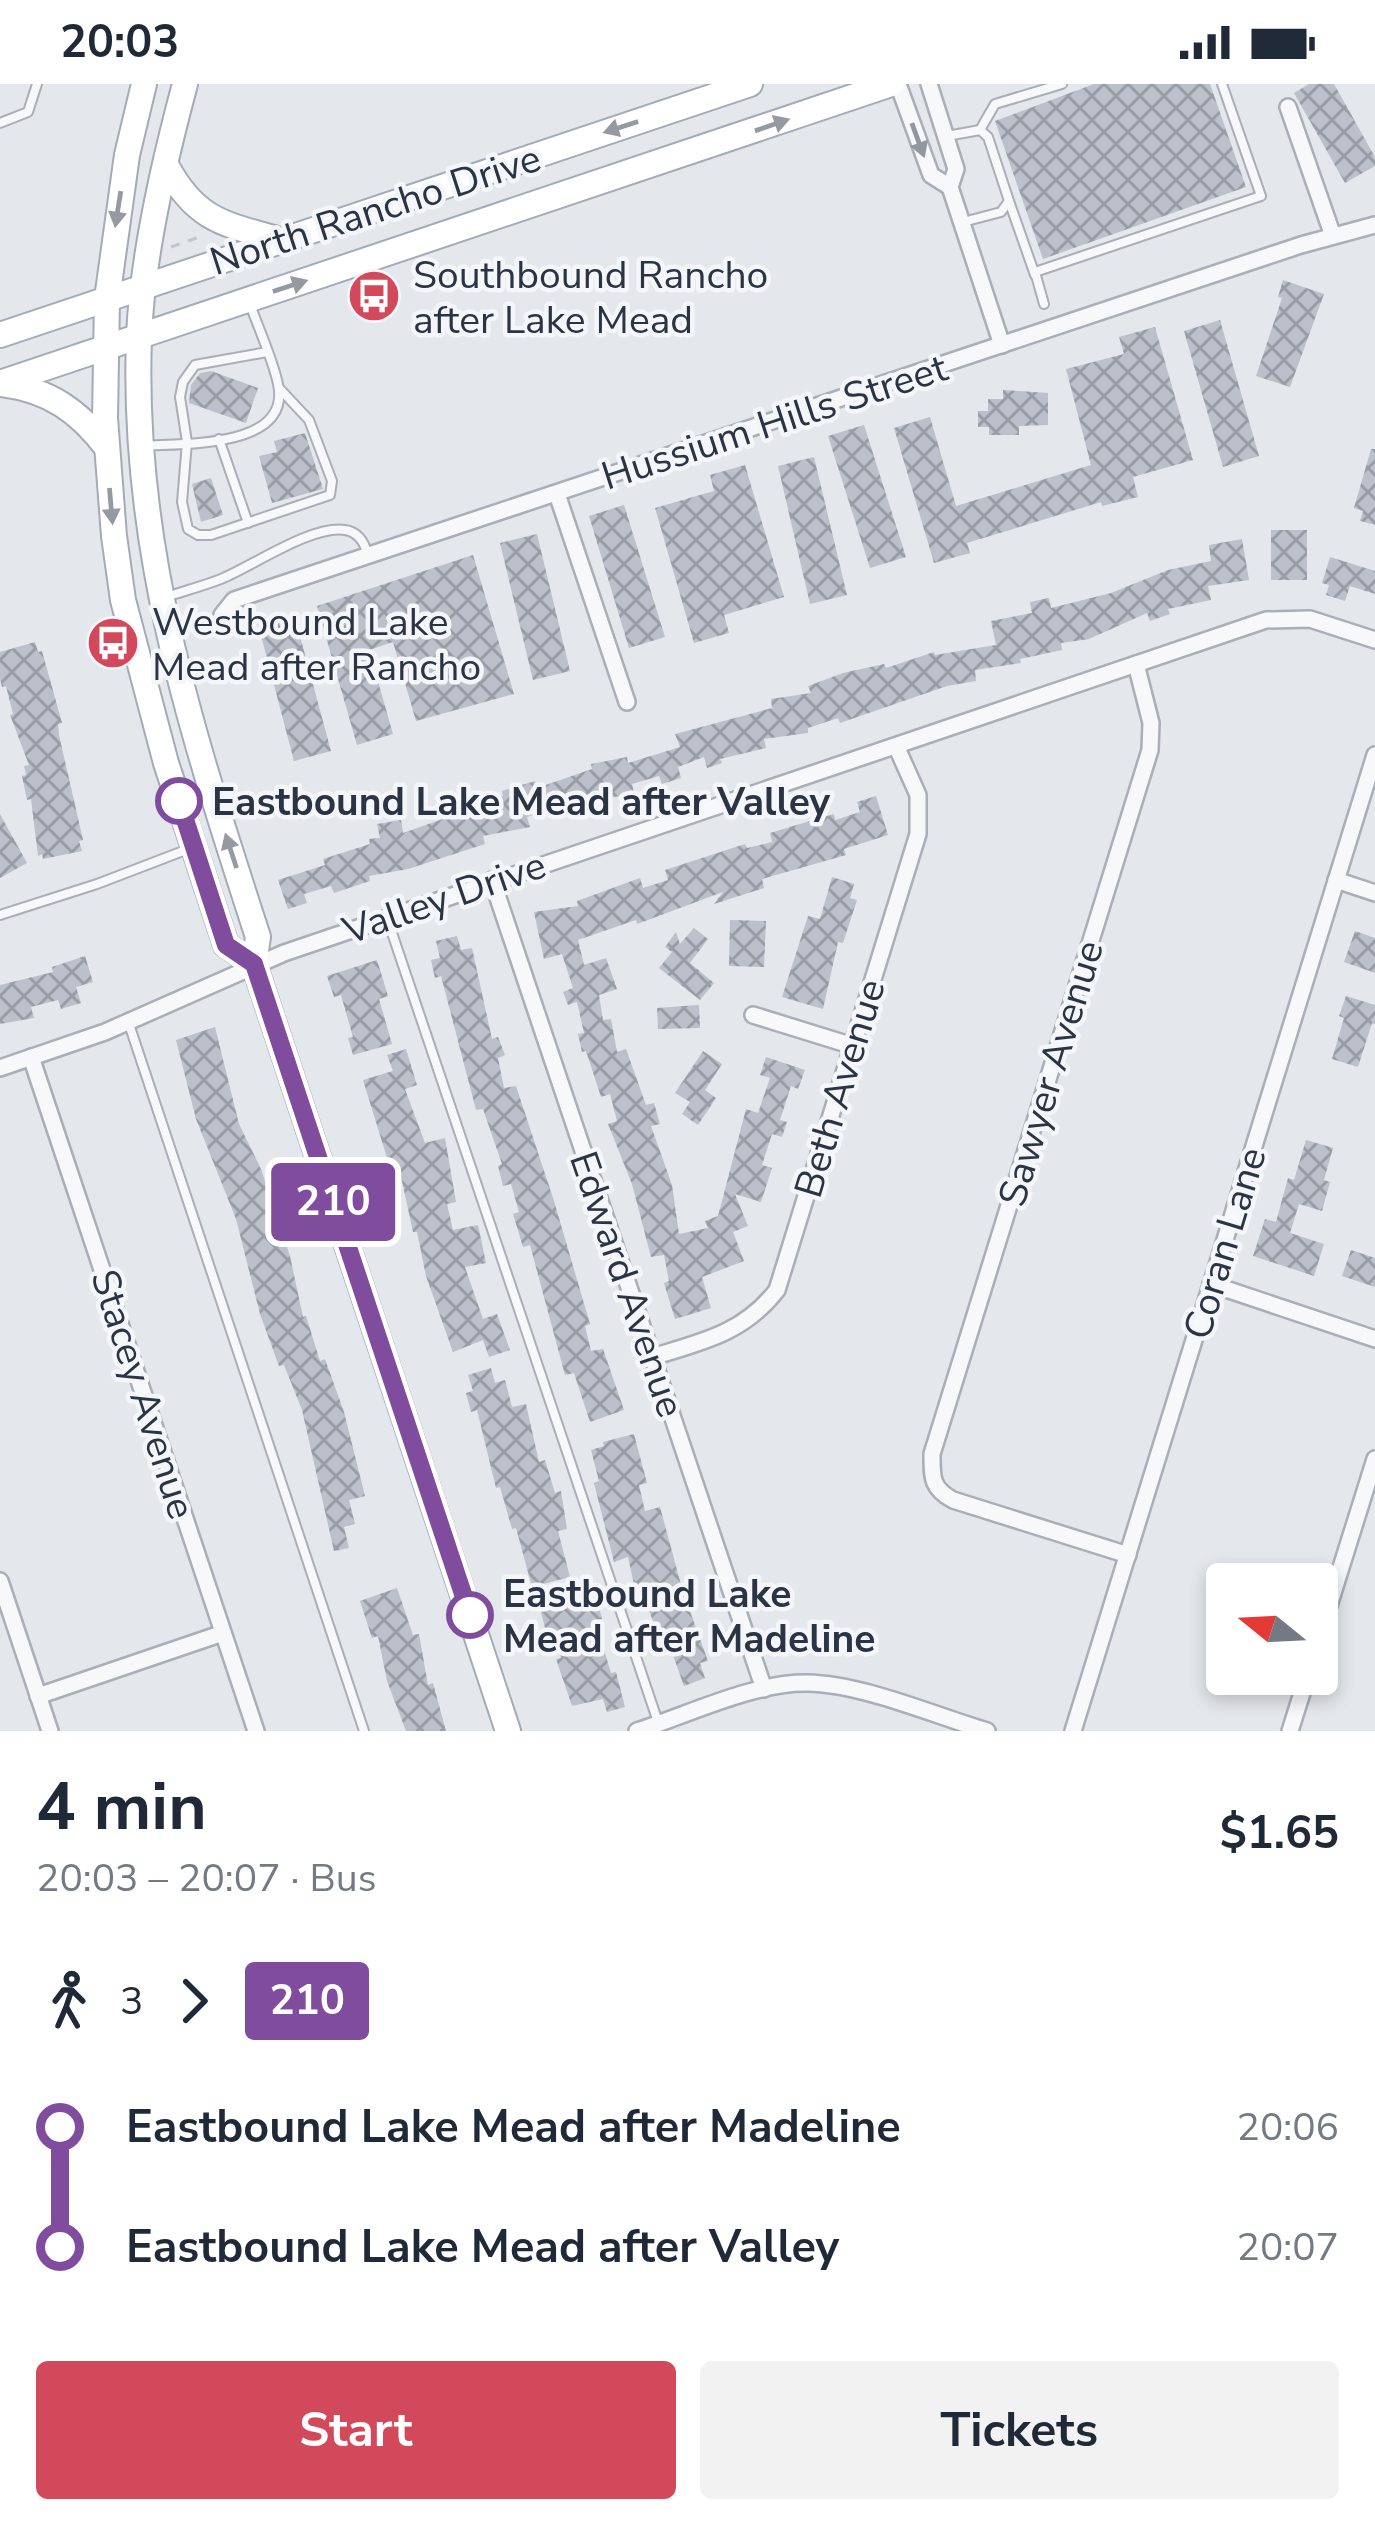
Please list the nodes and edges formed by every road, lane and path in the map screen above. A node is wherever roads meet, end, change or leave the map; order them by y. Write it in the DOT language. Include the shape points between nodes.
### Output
graph roads {
  1 [pos="37,84"];
  2 [pos="144,84"];
  3 [pos="185,84"];
  4 [pos="750,84"];
  5 [pos="894,84"];
  6 [pos="929,84"];
  7 [pos="1062,84"];
  8 [pos="1222,84"];
  9 [pos="1288,107"];
  10 [pos="0,123"];
  11 [pos="980,130"];
  12 [pos="945,136"];
  13 [pos="166,165"];
  14 [pos="950,188"];
  15 [pos="1009,201"];
  16 [pos="962,222"];
  17 [pos="1375,225"];
  18 [pos="211,233"];
  19 [pos="1334,236"];
  20 [pos="281,240"];
  21 [pos="168,248"];
  22 [pos="1036,276"];
  23 [pos="145,286"];
  24 [pos="107,299"];
  25 [pos="249,299"];
  26 [pos="1044,304"];
  27 [pos="0,335"];
  28 [pos="139,335"];
  29 [pos="1002,345"];
  30 [pos="105,347"];
  31 [pos="266,352"];
  32 [pos="0,383"];
  33 [pos="279,388"];
  34 [pos="219,440"];
  35 [pos="187,442"];
  36 [pos="142,446"];
  37 [pos="106,448"];
  38 [pos="556,494"];
  39 [pos="248,523"];
  40 [pos="368,556"];
  41 [pos="159,600"];
  42 [pos="222,615"];
  43 [pos="1375,640"];
  44 [pos="1136,664"];
  45 [pos="627,702"];
  46 [pos="897,748"];
  47 [pos="1375,754"];
  48 [pos="194,847"];
  49 [pos="492,880"];
  50 [pos="1336,880"];
  51 [pos="1375,893"];
  52 [pos="0,915"];
  53 [pos="386,917"];
  54 [pos="254,964"];
  55 [pos="753,1015"];
  56 [pos="128,1021"];
  57 [pos="853,1046"];
  58 [pos="31,1057"];
  59 [pos="0,1068"];
  60 [pos="1211,1284"];
  61 [pos="1375,1340"];
  62 [pos="652,1357"];
  63 [pos="1375,1459"];
  64 [pos="1128,1555"];
  65 [pos="1338,1577"];
  66 [pos="0,1581"];
  67 [pos="224,1633"];
  68 [pos="764,1689"];
  69 [pos="1301,1695"];
  70 [pos="38,1696"];
  71 [pos="658,1724"];
  72 [pos="50,1731"];
  73 [pos="256,1731"];
  74 [pos="364,1731"];
  75 [pos="508,1731"];
  76 [pos="637,1731"];
  77 [pos="987,1731"];
  78 [pos="1073,1731"];
  79 [pos="1290,1731"];
  1 -- 10 [label="lane" via="28,112"];
  2 -- 24 [label="main road, one-way"];
  3 -- 13 [label="main road"];
  4 -- 20 [label="main road, North Rancho Drive, one-way"];
  5 -- 14 [label="street, one-way" via="931,175"];
  25 -- 5 [label="main road, North Rancho Drive, one-way"];
  6 -- 12 [label="street"];
  7 -- 11 [label="lane" via="995,104"];
  8 -- 22 [label="lane" via="1261,196"];
  9 -- 19 [label="street"];
  11 -- 12 [label="lane"];
  11 -- 15 [label="lane"];
  12 -- 14 [label="street" via="956,170"];
  13 -- 20 [label="main road" via="202,213"];
  13 -- 23 [label="main road"];
  14 -- 16 [label="street"];
  15 -- 16 [label="lane" via="1001,212"];
  15 -- 22 [label="lane"];
  16 -- 29 [label="street"];
  17 -- 19 [label="street, Hussium Hills Street"];
  18 -- 21 [label="path"];
  19 -- 29 [label="street, Hussium Hills Street"];
  20 -- 23 [label="main road, North Rancho Drive"];
  22 -- 26 [label="lane"];
  23 -- 24 [label="main road, North Rancho Drive"];
  23 -- 28 [label="main road"];
  24 -- 27 [label="main road, North Rancho Drive"];
  24 -- 30 [label="main road"];
  25 -- 28 [label="main road, North Rancho Drive"];
  25 -- 31 [label="lane"];
  28 -- 30 [label="main road, North Rancho Drive"];
  28 -- 36 [label="main road"];
  29 -- 38 [label="street, Hussium Hills Street"];
  30 -- 32 [label="main road, North Rancho Drive"];
  30 -- 37 [label="main road"];
  31 -- 33 [label="lane"];
  31 -- 35 [label="lane" via="188,372 181,398"];
  32 -- 37 [label="main road" via="67,406"];
  33 -- 34 [label="lane" via="278,404 253,433"];
  33 -- 39 [label="lane" via="309,420 333,489 313,504"];
  34 -- 35 [label="lane"];
  34 -- 39 [label="lane"];
  35 -- 36 [label="lane"];
  35 -- 39 [label="lane" via="188,529 211,535"];
  36 -- 41 [label="main road"];
  37 -- 48 [label="main road, one-way" via="123,600"];
  38 -- 40 [label="street, Hussium Hills Street"];
  38 -- 45 [label="street"];
  40 -- 41 [label="lane" via="359,536 332,530"];
  40 -- 42 [label="street, Hussium Hills Street" via="234,600"];
  54 -- 41 [label="main road, one-way" via="258,937"];
  43 -- 44 [label="street, Valley Drive" via="1310,619 1266,620"];
  44 -- 46 [label="street, Valley Drive"];
  44 -- 64 [label="street, Sawyer Avenue" via="1150,750 932,1454 932,1481 953,1500"];
  46 -- 49 [label="street, Valley Drive"];
  46 -- 57 [label="street, Beth Avenue" via="918,796 918,834"];
  47 -- 50 [label="street, Coran Lane"];
  48 -- 52 [label="lane"];
  48 -- 54 [label="main road" via="226,945"];
  49 -- 53 [label="street, Valley Drive"];
  49 -- 62 [label="street, Edward Avenue"];
  50 -- 51 [label="street"];
  50 -- 60 [label="street, Coran Lane"];
  53 -- 54 [label="street, Valley Drive"];
  53 -- 71 [label="lane"];
  54 -- 56 [label="street, Valley Drive"];
  54 -- 75 [label="main road"];
  55 -- 57 [label="street"];
  56 -- 58 [label="street, Valley Drive"];
  56 -- 74 [label="lane"];
  57 -- 62 [label="street, Beth Avenue" via="777,1290 741,1327"];
  58 -- 59 [label="street, Valley Drive"];
  58 -- 67 [label="street, Stacey Avenue"];
  60 -- 61 [label="street"];
  60 -- 64 [label="street, Coran Lane"];
  62 -- 68 [label="street, Edward Avenue"];
  63 -- 65 [label="street"];
  64 -- 78 [label="street, Coran Lane"];
  66 -- 70 [label="street"];
  67 -- 70 [label="street"];
  67 -- 73 [label="street, Stacey Avenue"];
  68 -- 71 [label="street"];
  68 -- 77 [label="street" via="836,1686"];
  69 -- 79 [label="street"];
  70 -- 72 [label="street"];
  71 -- 76 [label="street"];
}
